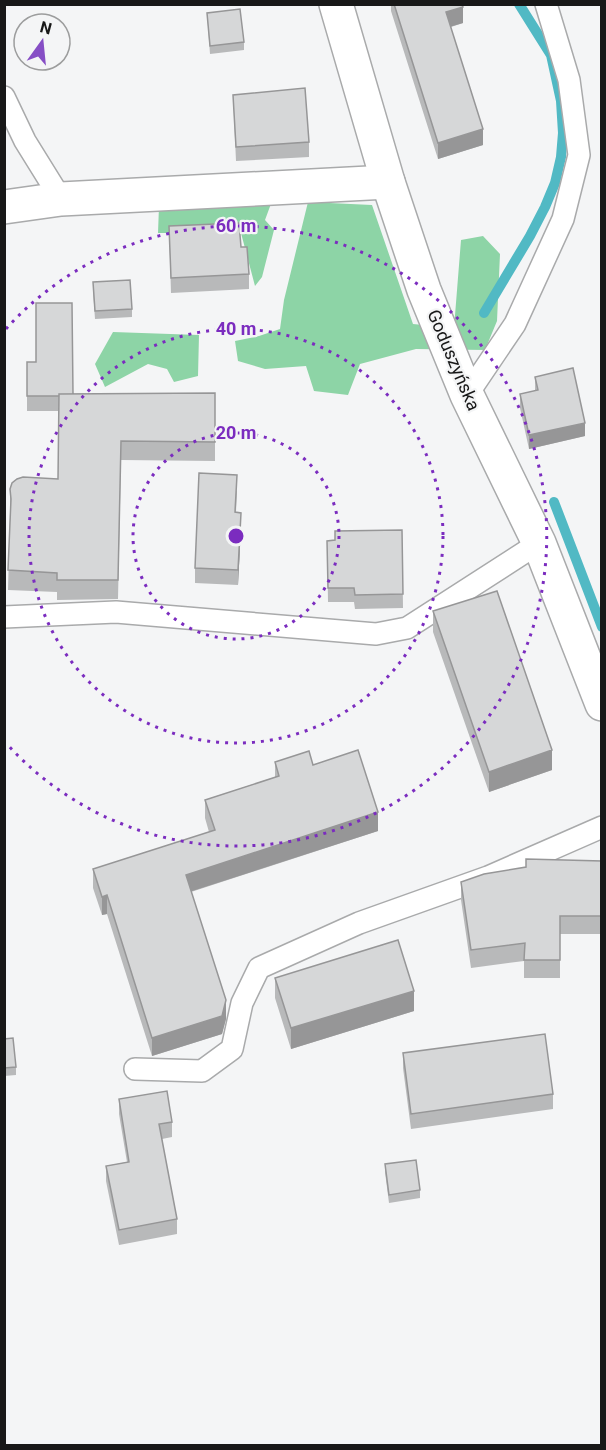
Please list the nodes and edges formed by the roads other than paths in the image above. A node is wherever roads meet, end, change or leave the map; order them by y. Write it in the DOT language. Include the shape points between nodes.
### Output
graph roads {
  1 [pos="336,4"];
  2 [pos="546,4"];
  3 [pos="4,97"];
  4 [pos="388,182"];
  5 [pos="61,199"];
  6 [pos="4,207"];
  7 [pos="467,394"];
  8 [pos="539,543"];
  9 [pos="4,617"];
  10 [pos="602,704"];
  11 [pos="602,827"];
  12 [pos="135,1070"];
  1 -- 4 [label="street, Goduszyńska"];
  2 -- 7 [label="lane" via="570,80 579,155 563,219 514,324"];
  3 -- 5 [label="lane"];
  4 -- 5 [label="street"];
  4 -- 7 [label="street, Goduszyńska" via="424,290"];
  5 -- 6 [label="street"];
  7 -- 8 [label="street, Goduszyńska"];
  8 -- 9 [label="lane" via="407,628 376,634 116,612"];
  8 -- 10 [label="street, Goduszyńska"];
  11 -- 12 [label="lane" via="488,877 359,923 259,968 242,1004 232,1049 202,1071"];
}
